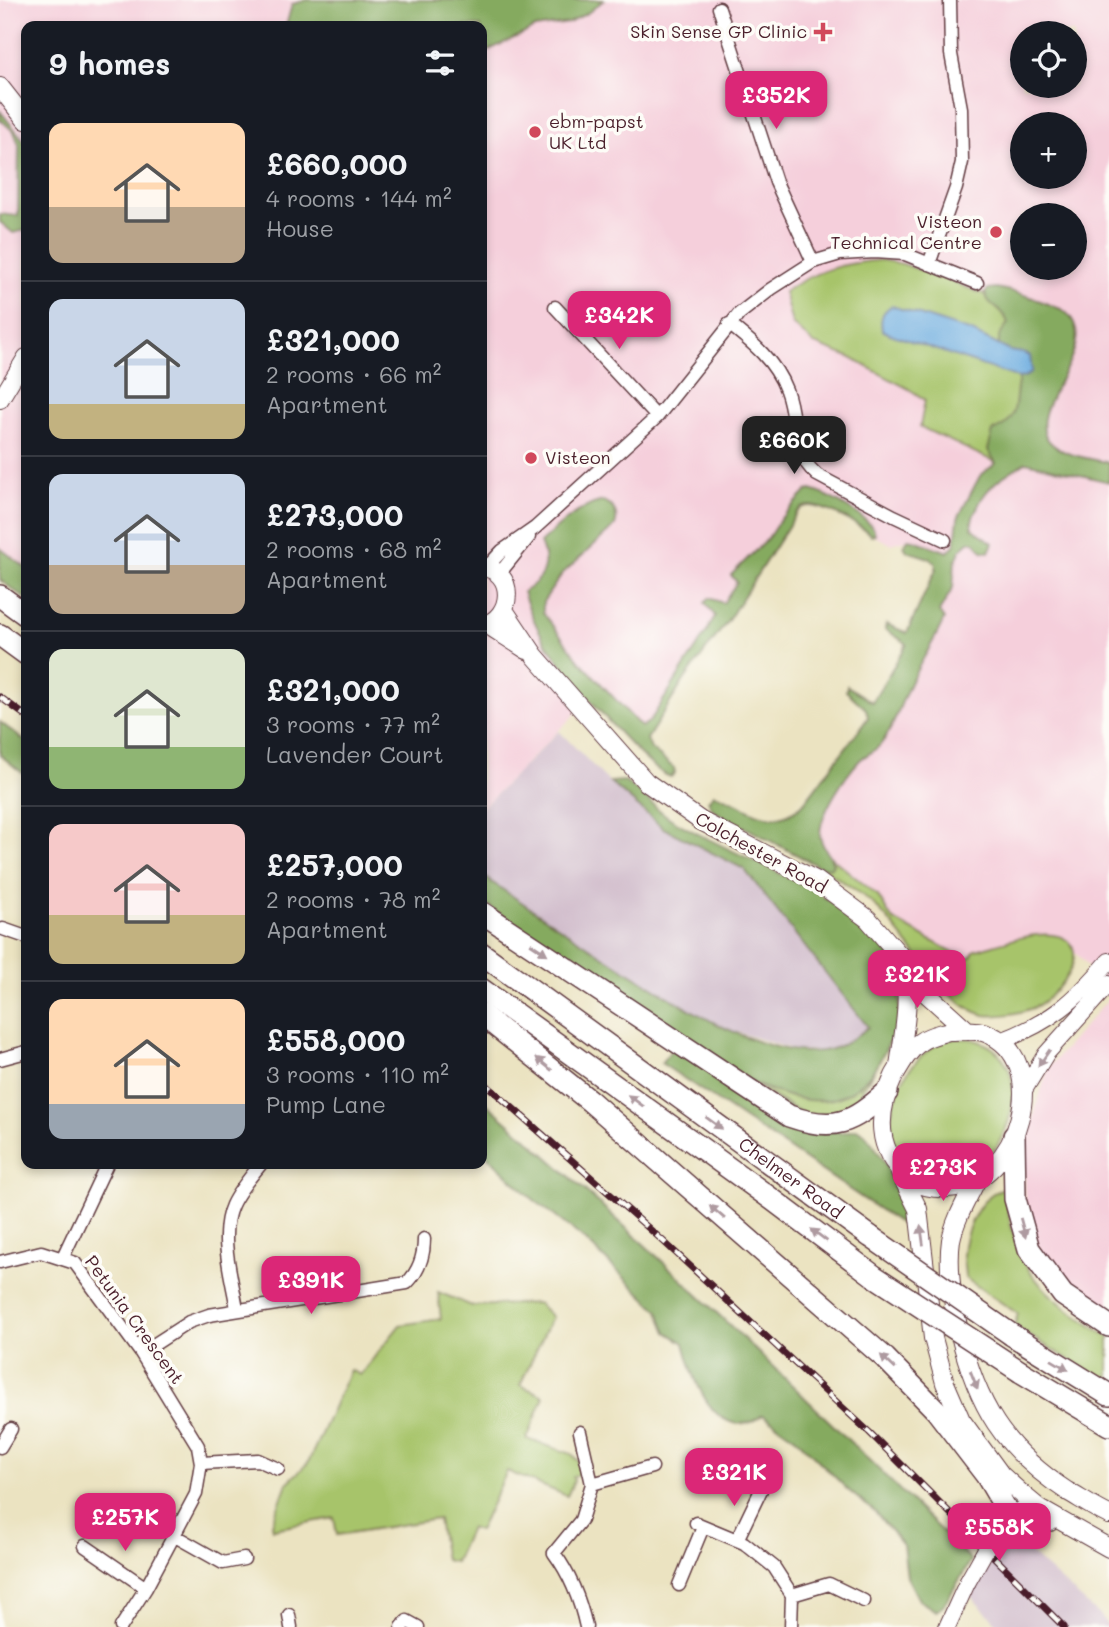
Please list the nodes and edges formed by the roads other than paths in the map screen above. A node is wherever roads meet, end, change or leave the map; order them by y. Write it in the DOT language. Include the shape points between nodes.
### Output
graph roads {
  1 [pos="950,0"];
  2 [pos="719,8"];
  3 [pos="0,87"];
  4 [pos="21,114"];
  5 [pos="813,262"];
  6 [pos="929,264"];
  7 [pos="977,283"];
  8 [pos="555,307"];
  9 [pos="730,324"];
  10 [pos="21,366"];
  11 [pos="21,381"];
  12 [pos="3,397"];
  13 [pos="657,417"];
  14 [pos="945,540"];
  15 [pos="489,569"];
  16 [pos="0,596"];
  17 [pos="504,610"];
  18 [pos="21,611"];
  19 [pos="487,623"];
  20 [pos="487,627"];
  21 [pos="0,635"];
  22 [pos="21,650"];
  23 [pos="535,656"];
  24 [pos="487,916"];
  25 [pos="1,932"];
  26 [pos="21,936"];
  27 [pos="487,957"];
  28 [pos="901,957"];
  29 [pos="1109,961"];
  30 [pos="1109,984"];
  31 [pos="487,993"];
  32 [pos="487,1019"];
  33 [pos="968,1031"];
  34 [pos="1001,1041"];
  35 [pos="21,1053"];
  36 [pos="0,1059"];
  37 [pos="898,1069"];
  38 [pos="1024,1090"];
  39 [pos="887,1092"];
  40 [pos="1014,1136"];
  41 [pos="896,1167"];
  42 [pos="105,1169"];
  43 [pos="257,1169"];
  44 [pos="976,1181"];
  45 [pos="424,1239"];
  46 [pos="62,1259"];
  47 [pos="0,1262"];
  48 [pos="237,1309"];
  49 [pos="1109,1326"];
  50 [pos="141,1353"];
  51 [pos="1109,1395"];
  52 [pos="936,1410"];
  53 [pos="1109,1425"];
  54 [pos="11,1429"];
  55 [pos="580,1432"];
  56 [pos="0,1447"];
  57 [pos="981,1449"];
  58 [pos="201,1463"];
  59 [pos="652,1467"];
  60 [pos="278,1469"];
  61 [pos="1001,1475"];
  62 [pos="592,1484"];
  63 [pos="761,1490"];
  64 [pos="1109,1515"];
  65 [pos="1003,1518"];
  66 [pos="175,1536"];
  67 [pos="737,1540"];
  68 [pos="85,1546"];
  69 [pos="1108,1547"];
  70 [pos="244,1559"];
  71 [pos="679,1585"];
  72 [pos="146,1588"];
  73 [pos="792,1595"];
  74 [pos="864,1601"];
  75 [pos="121,1627"];
  76 [pos="402,1627"];
  77 [pos="418,1627"];
  78 [pos="586,1627"];
  79 [pos="791,1627"];
  80 [pos="947,1627"];
  1 -- 6 [label="street" via="962,162"];
  2 -- 5 [label="street" via="776,182"];
  3 -- 4 [label="main road"];
  5 -- 6 [label="street" via="875,251 905,254"];
  5 -- 9 [label="street" via="771,289"];
  6 -- 7 [label="street"];
  8 -- 13 [label="street"];
  9 -- 13 [label="street"];
  9 -- 14 [label="street" via="779,374 798,451 808,467"];
  10 -- 12 [label="street"];
  11 -- 12 [label="street"];
  13 -- 15 [label="street" via="536,528 511,561"];
  15 -- 17 [label="main road" via="507,588"];
  16 -- 18 [label="main road"];
  17 -- 19 [label="main road"];
  17 -- 23 [label="main road, Colchester Road"];
  20 -- 23 [label="main road, Colchester Road"];
  21 -- 22 [label="main road"];
  23 -- 28 [label="main road, Colchester Road" via="646,782 701,821 817,881 867,919"];
  24 -- 39 [label="main road, one-way" via="789,1116 835,1125 863,1113"];
  25 -- 26 [label="street"];
  27 -- 51 [label="main road, Chelmer Road, one-way, bridge" via="871,1237 1012,1335"];
  28 -- 33 [label="main road, Colchester Road" via="927,994"];
  28 -- 37 [label="main road" via="908,1010"];
  29 -- 34 [label="street" via="1053,1017"];
  30 -- 38 [label="street, one-way" via="1046,1054"];
  53 -- 31 [label="main road, Chelmer Road, one-way, bridge" via="874,1276"];
  52 -- 32 [label="main road, one-way" via="884,1358 674,1174"];
  33 -- 34 [label="main road" via="985,1032"];
  33 -- 37 [label="main road" via="921,1041"];
  34 -- 38 [label="main road" via="1015,1060"];
  35 -- 36 [label="street"];
  37 -- 39 [label="main road"];
  38 -- 40 [label="main road"];
  39 -- 41 [label="main road" via="881,1133"];
  40 -- 44 [label="main road" via="1004,1155"];
  40 -- 49 [label="main road, one-way" via="1015,1199 1029,1250 1063,1295"];
  41 -- 44 [label="main road" via="926,1187 959,1188"];
  57 -- 41 [label="main road, one-way" via="961,1420 945,1383 933,1338 918,1209"];
  42 -- 46 [label="street"];
  43 -- 48 [label="street" via="228,1216 227,1246"];
  44 -- 64 [label="main road, one-way" via="951,1241 953,1303 977,1390 1011,1444 1038,1471"];
  45 -- 48 [label="street" via="416,1272 400,1286"];
  46 -- 47 [label="street, Petunia Crescent" via="41,1252"];
  46 -- 50 [label="street, Petunia Crescent" via="75,1263"];
  48 -- 50 [label="street" via="190,1322"];
  50 -- 58 [label="street, Petunia Crescent" via="195,1438"];
  52 -- 57 [label="main road"];
  52 -- 65 [label="main road" via="986,1475"];
  54 -- 56 [label="street"];
  55 -- 62 [label="street"];
  57 -- 61 [label="main road"];
  58 -- 60 [label="street" via="258,1460"];
  58 -- 66 [label="street, Petunia Crescent" via="196,1494"];
  59 -- 62 [label="street"];
  61 -- 65 [label="street" via="1006,1494"];
  61 -- 69 [label="main road" via="1040,1509"];
  62 -- 78 [label="street" via="581,1520 554,1553 569,1574"];
  63 -- 67 [label="street"];
  65 -- 69 [label="street" via="1021,1510"];
  65 -- 80 [label="street, bridge"];
  66 -- 70 [label="street" via="223,1563"];
  66 -- 72 [label="street, Petunia Crescent"];
  67 -- 71 [label="street" via="699,1525"];
  67 -- 73 [label="street" via="774,1567"];
  68 -- 72 [label="street"];
  72 -- 75 [label="street, Petunia Crescent"];
  73 -- 74 [label="street" via="830,1584"];
  73 -- 79 [label="street"];
  76 -- 77 [label="street" via="407,1620"];
}
